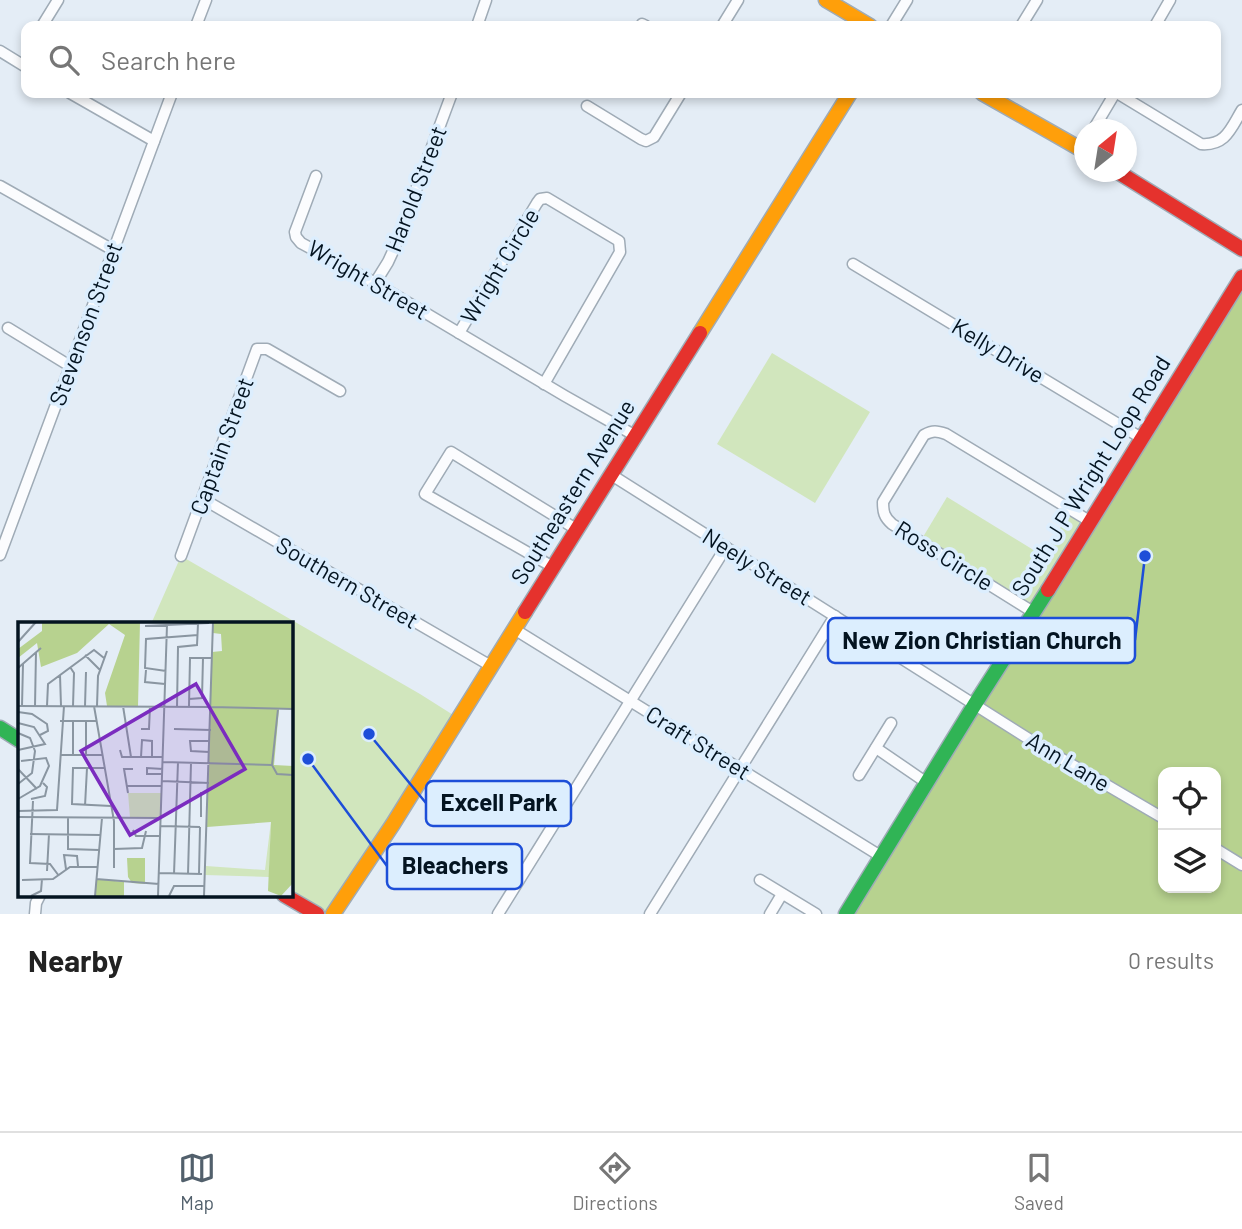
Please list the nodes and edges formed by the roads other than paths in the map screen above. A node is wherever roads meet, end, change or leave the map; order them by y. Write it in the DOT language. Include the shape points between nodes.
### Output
graph roads {
  1 [pos="58,0"];
  2 [pos="206,0"];
  3 [pos="486,0"];
  4 [pos="738,0"];
  5 [pos="826,0"];
  6 [pos="907,0"];
  7 [pos="1037,0"];
  8 [pos="1170,0"];
  9 [pos="45,21"];
  10 [pos="198,21"];
  11 [pos="479,21"];
  12 [pos="725,21"];
  13 [pos="862,21"];
  14 [pos="894,21"];
  15 [pos="1024,21"];
  16 [pos="1158,21"];
  17 [pos="0,51"];
  18 [pos="21,60"];
  19 [pos="80,98"];
  20 [pos="170,98"];
  21 [pos="450,98"];
  22 [pos="678,98"];
  23 [pos="847,98"];
  24 [pos="991,98"];
  25 [pos="1113,98"];
  26 [pos="1124,98"];
  27 [pos="587,106"];
  28 [pos="1242,110"];
  29 [pos="1100,119"];
  30 [pos="153,141"];
  31 [pos="1074,142"];
  32 [pos="316,176"];
  33 [pos="1134,182"];
  34 [pos="0,186"];
  35 [pos="1242,249"];
  36 [pos="113,250"];
  37 [pos="853,264"];
  38 [pos="1242,277"];
  39 [pos="375,283"];
  40 [pos="8,328"];
  41 [pos="459,334"];
  42 [pos="70,366"];
  43 [pos="544,384"];
  44 [pos="340,391"];
  45 [pos="635,435"];
  46 [pos="1143,439"];
  47 [pos="610,474"];
  48 [pos="203,499"];
  49 [pos="1091,522"];
  50 [pos="576,529"];
  51 [pos="726,547"];
  52 [pos="0,555"];
  53 [pos="181,556"];
  54 [pos="552,567"];
  55 [pos="1033,612"];
  56 [pos="835,616"];
  57 [pos="514,629"];
  58 [pos="491,666"];
  59 [pos="630,701"];
  60 [pos="975,704"];
  61 [pos="891,723"];
  62 [pos="0,728"];
  63 [pos="18,739"];
  64 [pos="876,748"];
  65 [pos="740,769"];
  66 [pos="859,775"];
  67 [pos="927,783"];
  68 [pos="1158,815"];
  69 [pos="1221,852"];
  70 [pos="882,857"];
  71 [pos="1242,864"];
  72 [pos="760,880"];
  73 [pos="782,894"];
  74 [pos="39,897"];
  75 [pos="287,897"];
  76 [pos="35,914"];
  77 [pos="317,914"];
  78 [pos="334,914"];
  79 [pos="498,914"];
  80 [pos="650,914"];
  81 [pos="770,914"];
  82 [pos="816,914"];
  83 [pos="846,914"];
  1 -- 9 [label="street"];
  2 -- 10 [label="street"];
  3 -- 11 [label="street"];
  4 -- 12 [label="street"];
  5 -- 13 [label="main road"];
  6 -- 14 [label="street"];
  7 -- 15 [label="street"];
  8 -- 16 [label="street"];
  17 -- 18 [label="street"];
  19 -- 30 [label="street"];
  20 -- 30 [label="street, Stevenson Street"];
  21 -- 39 [label="street, Harold Street" via="394,249"];
  22 -- 27 [label="street" via="659,130 646,141"];
  23 -- 45 [label="main road, Southeastern Avenue"];
  24 -- 31 [label="main road"];
  25 -- 29 [label="street"];
  26 -- 28 [label="street" via="1201,144 1221,142"];
  30 -- 36 [label="street, Stevenson Street"];
  32 -- 39 [label="street, Wright Street" via="296,237"];
  33 -- 35 [label="main road"];
  34 -- 36 [label="street"];
  36 -- 42 [label="street, Stevenson Street"];
  37 -- 46 [label="street, Kelly Drive"];
  38 -- 46 [label="main road, South J P Wright Loop Road"];
  39 -- 41 [label="street, Wright Street"];
  40 -- 42 [label="street"];
  41 -- 43 [label="street, Wright Street"];
  41 -- 43 [label="street, Wright Circle" via="537,203 547,198 619,241 620,253"];
  42 -- 52 [label="street, Stevenson Street"];
  43 -- 45 [label="street, Wright Street"];
  44 -- 48 [label="street, Captain Street" via="271,351 257,349"];
  45 -- 47 [label="main road, Southeastern Avenue"];
  46 -- 49 [label="main road, South J P Wright Loop Road"];
  47 -- 50 [label="main road, Southeastern Avenue"];
  47 -- 51 [label="street, Neely Street"];
  48 -- 53 [label="street, Captain Street"];
  48 -- 58 [label="street, Southern Street"];
  49 -- 55 [label="main road, South J P Wright Loop Road"];
  49 -- 55 [label="street, Ross Circle" via="946,434 924,435 883,502 887,519"];
  50 -- 54 [label="main road, Southeastern Avenue"];
  50 -- 54 [label="street" via="451,452 425,494"];
  51 -- 56 [label="street, Neely Street"];
  51 -- 59 [label="street"];
  54 -- 57 [label="main road, Southeastern Avenue"];
  55 -- 60 [label="main road, South J P Wright Loop Road"];
  56 -- 60 [label="street, Neely Street"];
  56 -- 65 [label="street"];
  57 -- 58 [label="main road, Southeastern Avenue"];
  57 -- 59 [label="street, Craft Street"];
  58 -- 78 [label="main road, Southeastern Avenue"];
  59 -- 65 [label="street, Craft Street"];
  59 -- 79 [label="street"];
  60 -- 67 [label="main road, South J P Wright Loop Road"];
  60 -- 68 [label="street, Ann Lane"];
  61 -- 64 [label="street"];
  62 -- 63 [label="main road"];
  64 -- 66 [label="street"];
  64 -- 67 [label="street"];
  65 -- 70 [label="street, Craft Street"];
  65 -- 80 [label="street"];
  67 -- 70 [label="main road, South J P Wright Loop Road"];
  69 -- 71 [label="street"];
  70 -- 83 [label="main road, South J P Wright Loop Road"];
  72 -- 73 [label="street"];
  73 -- 81 [label="street"];
  73 -- 82 [label="street"];
  74 -- 76 [label="street"];
  75 -- 77 [label="main road"];
}
